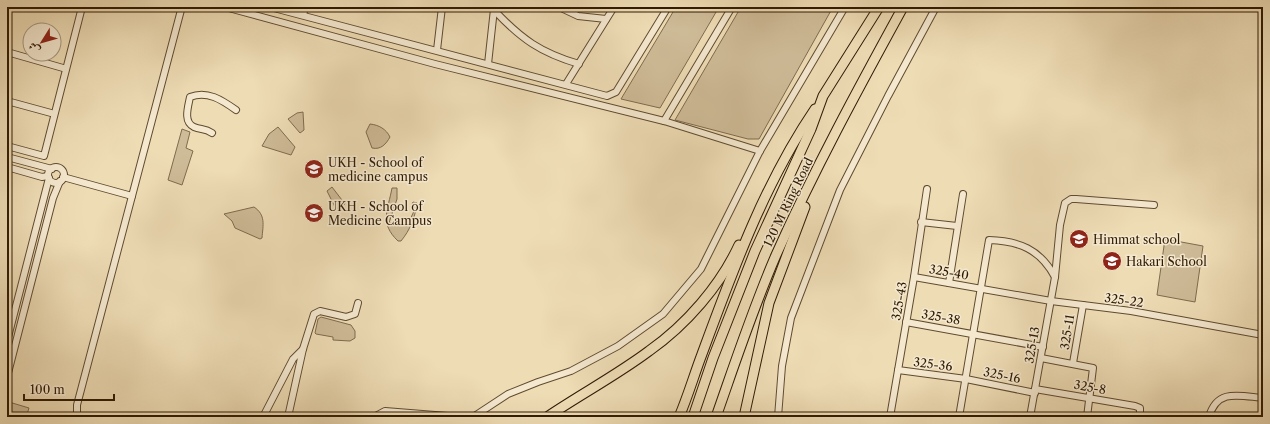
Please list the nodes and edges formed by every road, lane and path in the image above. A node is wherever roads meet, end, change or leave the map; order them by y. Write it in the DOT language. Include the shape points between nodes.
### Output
graph roads {
  1 [pos="82,7"];
  2 [pos="184,7"];
  3 [pos="225,7"];
  4 [pos="270,7"];
  5 [pos="305,7"];
  6 [pos="442,7"];
  7 [pos="559,7"];
  8 [pos="614,7"];
  9 [pos="668,7"];
  10 [pos="732,7"];
  11 [pos="844,7"];
  12 [pos="879,7"];
  13 [pos="903,7"];
  14 [pos="936,7"];
  15 [pos="494,8"];
  16 [pos="303,15"];
  17 [pos="606,19"];
  18 [pos="437,50"];
  19 [pos="7,52"];
  20 [pos="488,64"];
  21 [pos="579,64"];
  22 [pos="63,68"];
  23 [pos="566,84"];
  24 [pos="823,96"];
  25 [pos="7,101"];
  26 [pos="236,110"];
  27 [pos="51,113"];
  28 [pos="664,121"];
  29 [pos="839,124"];
  30 [pos="212,133"];
  31 [pos="7,146"];
  32 [pos="760,150"];
  33 [pos="7,157"];
  34 [pos="7,167"];
  35 [pos="52,169"];
  36 [pos="49,177"];
  37 [pos="62,179"];
  38 [pos="927,189"];
  39 [pos="963,194"];
  40 [pos="132,196"];
  41 [pos="1154,205"];
  42 [pos="758,211"];
  43 [pos="921,222"];
  44 [pos="957,226"];
  45 [pos="1055,276"];
  46 [pos="914,277"];
  47 [pos="949,282"];
  48 [pos="981,288"];
  49 [pos="1051,301"];
  50 [pos="358,303"];
  51 [pos="756,305"];
  52 [pos="1083,305"];
  53 [pos="906,322"];
  54 [pos="973,334"];
  55 [pos="1263,335"];
  56 [pos="8,339"];
  57 [pos="17,339"];
  58 [pos="1043,347"];
  59 [pos="303,349"];
  60 [pos="1041,358"];
  61 [pos="1074,363"];
  62 [pos="898,370"];
  63 [pos="7,377"];
  64 [pos="966,379"];
  65 [pos="1035,391"];
  66 [pos="1263,398"];
  67 [pos="1090,399"];
  68 [pos="77,405"];
  69 [pos="890,416"];
  70 [pos="71,417"];
  71 [pos="77,417"];
  72 [pos="263,417"];
  73 [pos="288,417"];
  74 [pos="374,417"];
  75 [pos="460,417"];
  76 [pos="473,417"];
  77 [pos="547,417"];
  78 [pos="679,417"];
  79 [pos="694,417"];
  80 [pos="716,417"];
  81 [pos="723,417"];
  82 [pos="744,417"];
  83 [pos="778,417"];
  84 [pos="900,417"];
  85 [pos="958,417"];
  86 [pos="1030,417"];
  87 [pos="1087,417"];
  88 [pos="1140,417"];
  89 [pos="1209,417"];
  1 -- 31 [label="street" via="44,156"];
  2 -- 40 [label="street" via="181,10"];
  3 -- 28 [label="street" via="435,64"];
  4 -- 16 [label="street"];
  5 -- 16 [label="street"];
  6 -- 18 [label="street"];
  7 -- 17 [label="street" via="578,16"];
  8 -- 17 [label="street"];
  9 -- 23 [label="street" via="614,94 607,96"];
  10 -- 28 [label="street"];
  11 -- 32 [label="street"];
  12 -- 24 [label="highway, 120 M Ring Road"];
  13 -- 29 [label="highway, 120 M Ring Road"];
  14 -- 83 [label="street" via="837,197 791,318 782,366"];
  15 -- 20 [label="street"];
  15 -- 21 [label="street" via="528,43 548,54"];
  16 -- 18 [label="street"];
  17 -- 21 [label="street"];
  18 -- 20 [label="street"];
  19 -- 22 [label="street"];
  20 -- 23 [label="street"];
  21 -- 23 [label="street"];
  24 -- 42 [label="highway" via="803,126"];
  24 -- 79 [label="highway, 120 M Ring Road" via="811,130 755,251 713,358"];
  25 -- 27 [label="street"];
  26 -- 30 [label="street" via="209,95 198,94 190,98 187,118 190,124"];
  28 -- 32 [label="street"];
  29 -- 51 [label="highway, 120 M Ring Road" via="776,256"];
  29 -- 82 [label="highway" via="769,303"];
  32 -- 76 [label="street" via="701,269 663,314 618,346 571,371 508,394"];
  33 -- 35 [label="street"];
  34 -- 36 [label="street"];
  35 -- 36 [label="street"];
  35 -- 37 [label="street" via="61,170"];
  36 -- 37 [label="street" via="53,182"];
  36 -- 56 [label="street"];
  37 -- 40 [label="street"];
  37 -- 57 [label="street" via="54,198"];
  38 -- 43 [label="street, 325-43"];
  39 -- 44 [label="street"];
  40 -- 68 [label="street"];
  41 -- 45 [label="street, 325-13" via="1076,199 1065,203"];
  42 -- 77 [label="highway" via="716,284 683,322 649,351"];
  42 -- 78 [label="highway"];
  43 -- 44 [label="street"];
  43 -- 46 [label="street, 325-43"];
  44 -- 47 [label="street"];
  45 -- 48 [label="street" via="1048,263 1031,250 1010,241 989,240"];
  45 -- 49 [label="street, 325-13"];
  46 -- 47 [label="street, 325-40"];
  46 -- 53 [label="street, 325-43"];
  47 -- 48 [label="street, 325-40"];
  48 -- 49 [label="street, 325-22"];
  48 -- 54 [label="street"];
  49 -- 52 [label="street, 325-22"];
  49 -- 58 [label="street, 325-13"];
  50 -- 59 [label="street" via="355,314 346,317 317,311"];
  51 -- 80 [label="highway, 120 M Ring Road"];
  51 -- 81 [label="highway"];
  52 -- 55 [label="street, 325-22"];
  52 -- 61 [label="street, 325-11"];
  53 -- 54 [label="street, 325-38"];
  53 -- 62 [label="street, 325-43"];
  54 -- 58 [label="street, 325-38"];
  54 -- 64 [label="street"];
  56 -- 57 [label="street"];
  57 -- 63 [label="street"];
  58 -- 60 [label="street, 325-13"];
  59 -- 72 [label="street" via="293,359"];
  59 -- 73 [label="street"];
  60 -- 61 [label="street"];
  60 -- 65 [label="street, 325-13"];
  61 -- 67 [label="street" via="1093,368"];
  62 -- 64 [label="street, 325-36"];
  62 -- 69 [label="street, 325-43"];
  64 -- 65 [label="street, 325-16"];
  64 -- 85 [label="street"];
  65 -- 67 [label="street, 325-8"];
  65 -- 86 [label="street, 325-13"];
  66 -- 89 [label="street" via="1231,395 1212,406"];
  67 -- 87 [label="street"];
  67 -- 88 [label="street, 325-8" via="1140,408"];
  68 -- 70 [label="street"];
  68 -- 71 [label="street"];
  69 -- 84 [label="street"];
  74 -- 75 [label="street" via="385,411"];
}
